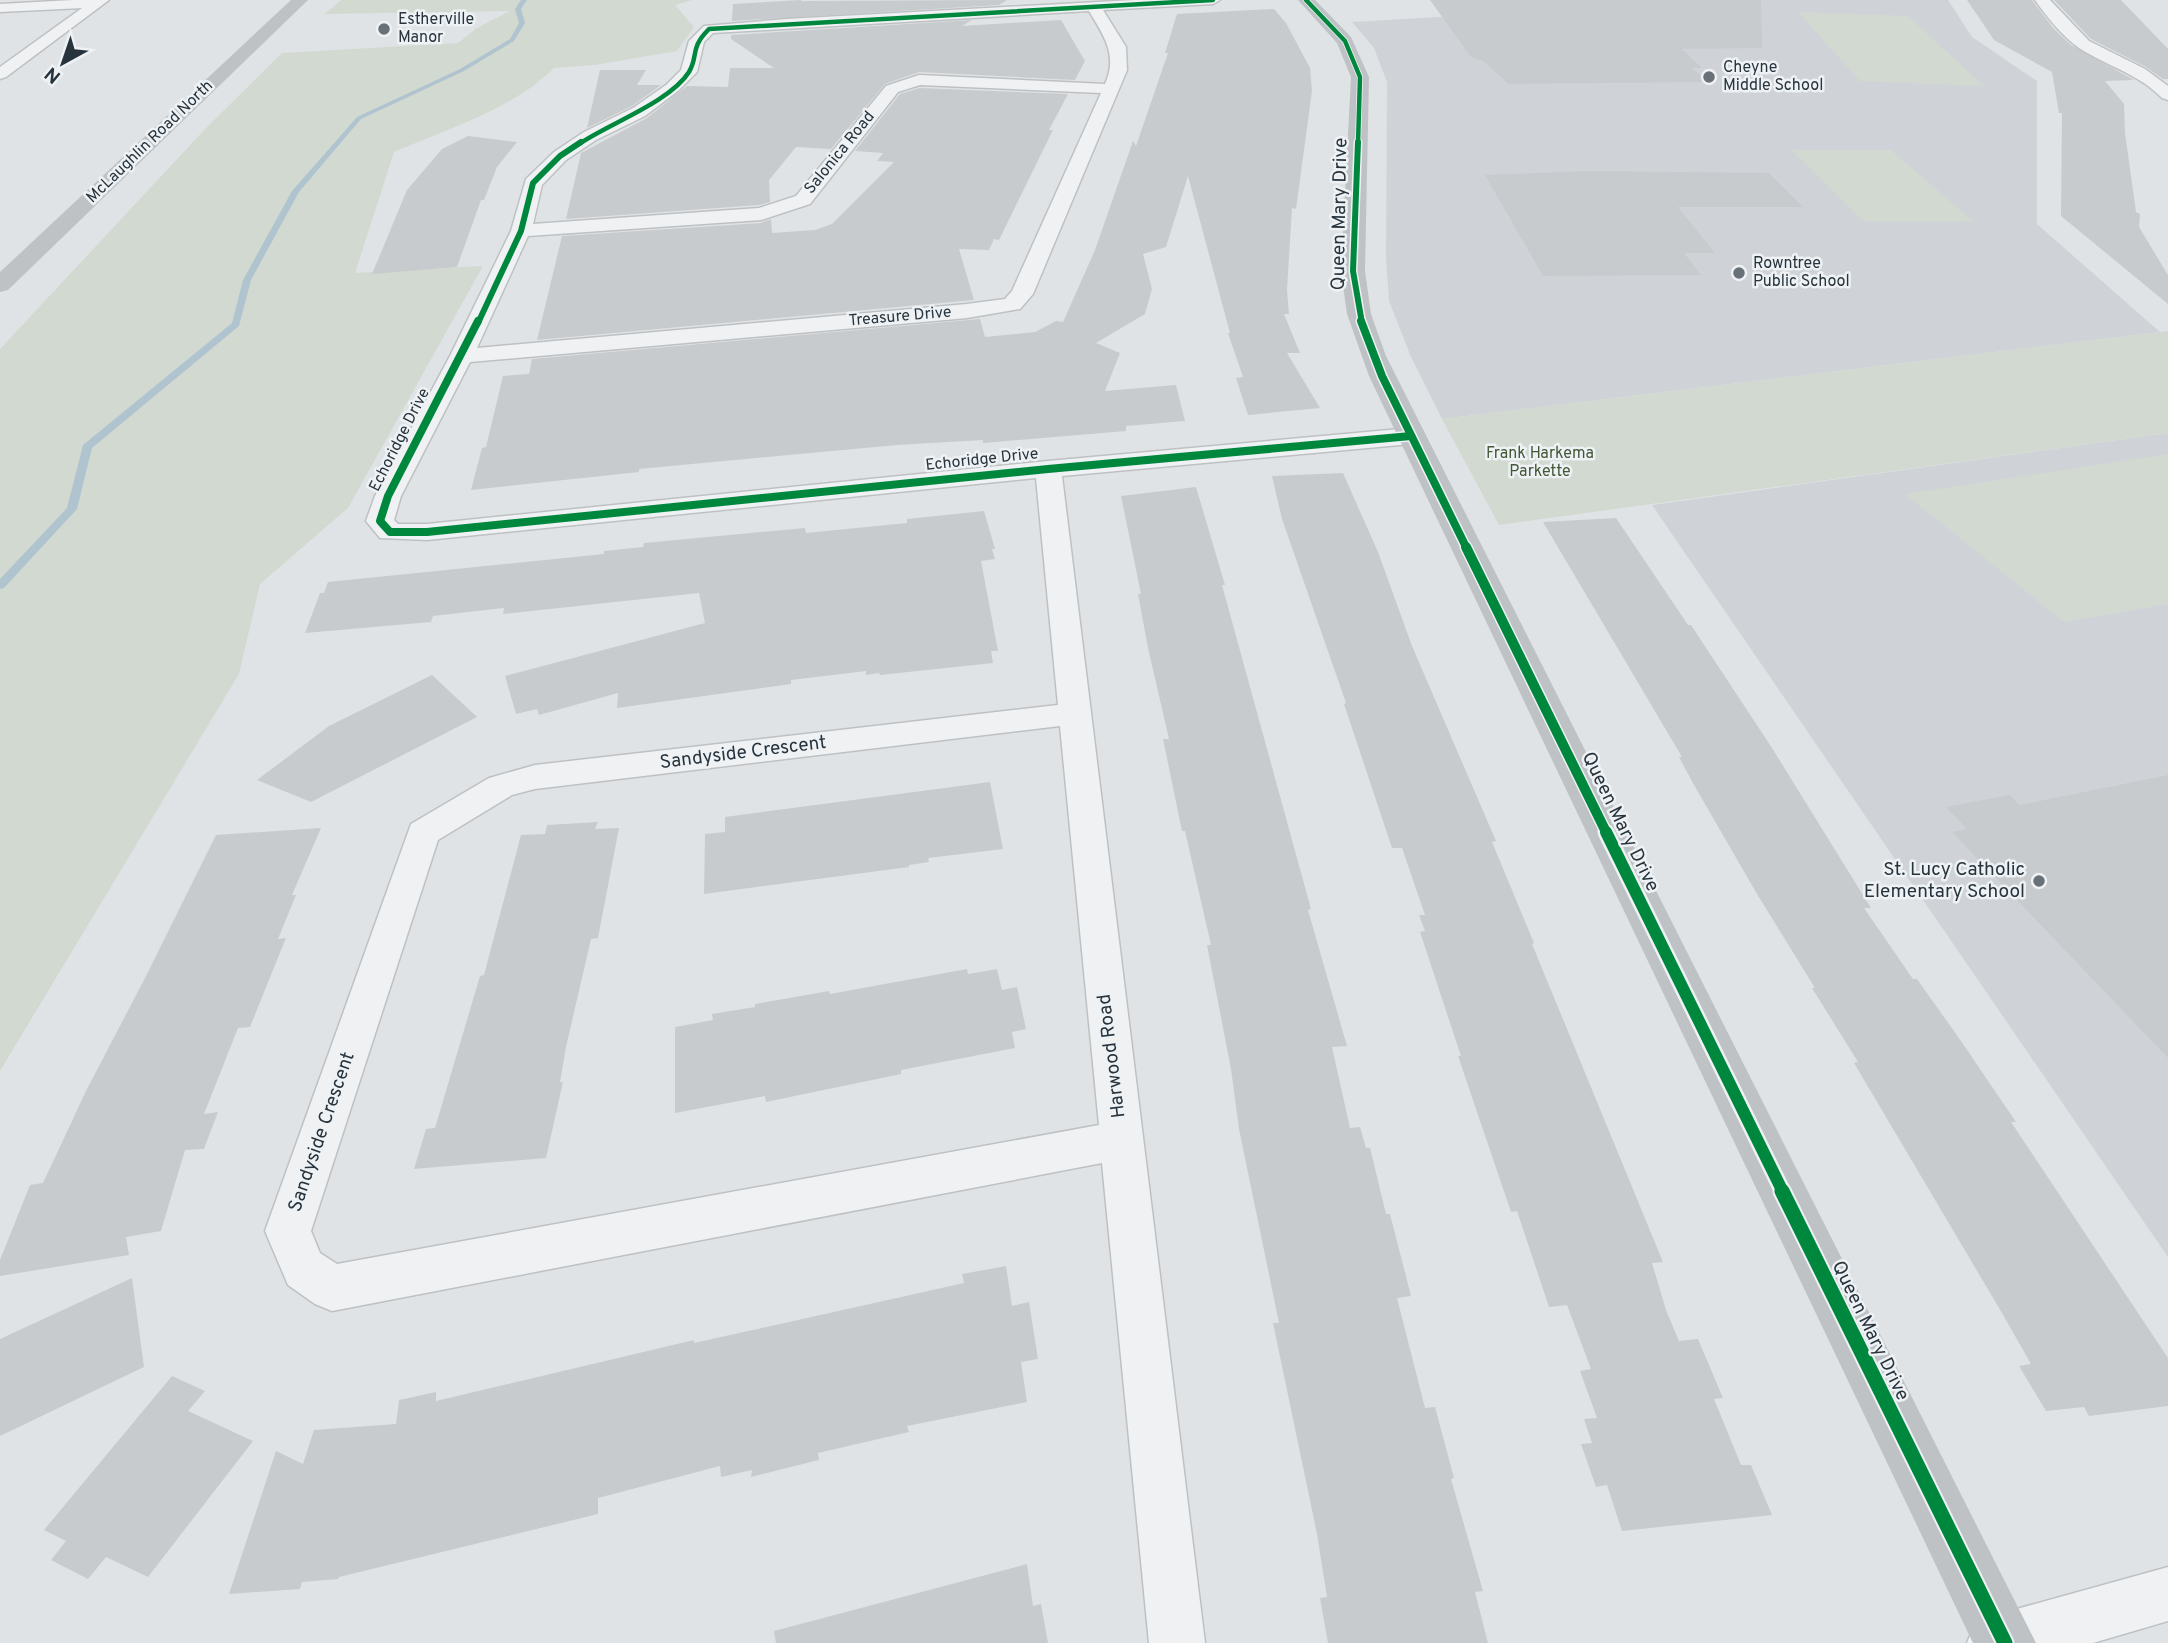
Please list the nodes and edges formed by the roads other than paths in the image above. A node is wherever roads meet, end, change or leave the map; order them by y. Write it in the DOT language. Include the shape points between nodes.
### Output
graph roads {
  1 [pos="300,0"];
  2 [pos="1213,0"];
  3 [pos="1306,0"];
  4 [pos="2042,0"];
  5 [pos="99,1"];
  6 [pos="1094,7"];
  7 [pos="0,8"];
  8 [pos="0,74"];
  9 [pos="1111,89"];
  10 [pos="2168,95"];
  11 [pos="521,231"];
  12 [pos="0,285"];
  13 [pos="461,356"];
  14 [pos="1411,436"];
  15 [pos="1048,469"];
  16 [pos="1073,714"];
  17 [pos="1122,1140"];
  18 [pos="2168,1594"];
  19 [pos="2001,1642"];
  20 [pos="1177,1643"];
  1 -- 12 [label="street, McLaughlin Road North"];
  2 -- 6 [label="street, Echoridge Drive"];
  3 -- 14 [label="street, Queen Mary Drive" via="1345,41 1358,67 1361,101 1353,293 1364,333"];
  4 -- 10 [label="street" via="2086,45 2121,62"];
  5 -- 7 [label="street"];
  5 -- 8 [label="street"];
  6 -- 9 [label="street, Treasure Drive" via="1118,47 1119,70"];
  6 -- 11 [label="street, Echoridge Drive" via="709,29 697,41 689,72 672,89 560,156 533,183"];
  9 -- 11 [label="street, Salonica Road" via="919,80 900,84 891,89 803,200 761,214"];
  9 -- 13 [label="street, Treasure Drive" via="1022,294 1012,304"];
  11 -- 13 [label="street, Echoridge Drive"];
  13 -- 15 [label="street, Echoridge Drive" via="388,496 380,521 390,532 428,532"];
  14 -- 15 [label="street, Echoridge Drive"];
  14 -- 19 [label="street, Queen Mary Drive"];
  15 -- 16 [label="street, Harwood Road"];
  16 -- 17 [label="street, Harwood Road"];
  16 -- 17 [label="street, Sandyside Crescent" via="535,777 501,786 423,833 288,1231 304,1269 332,1288"];
  17 -- 20 [label="street, Harwood Road"];
  18 -- 19 [label="street"];
}
